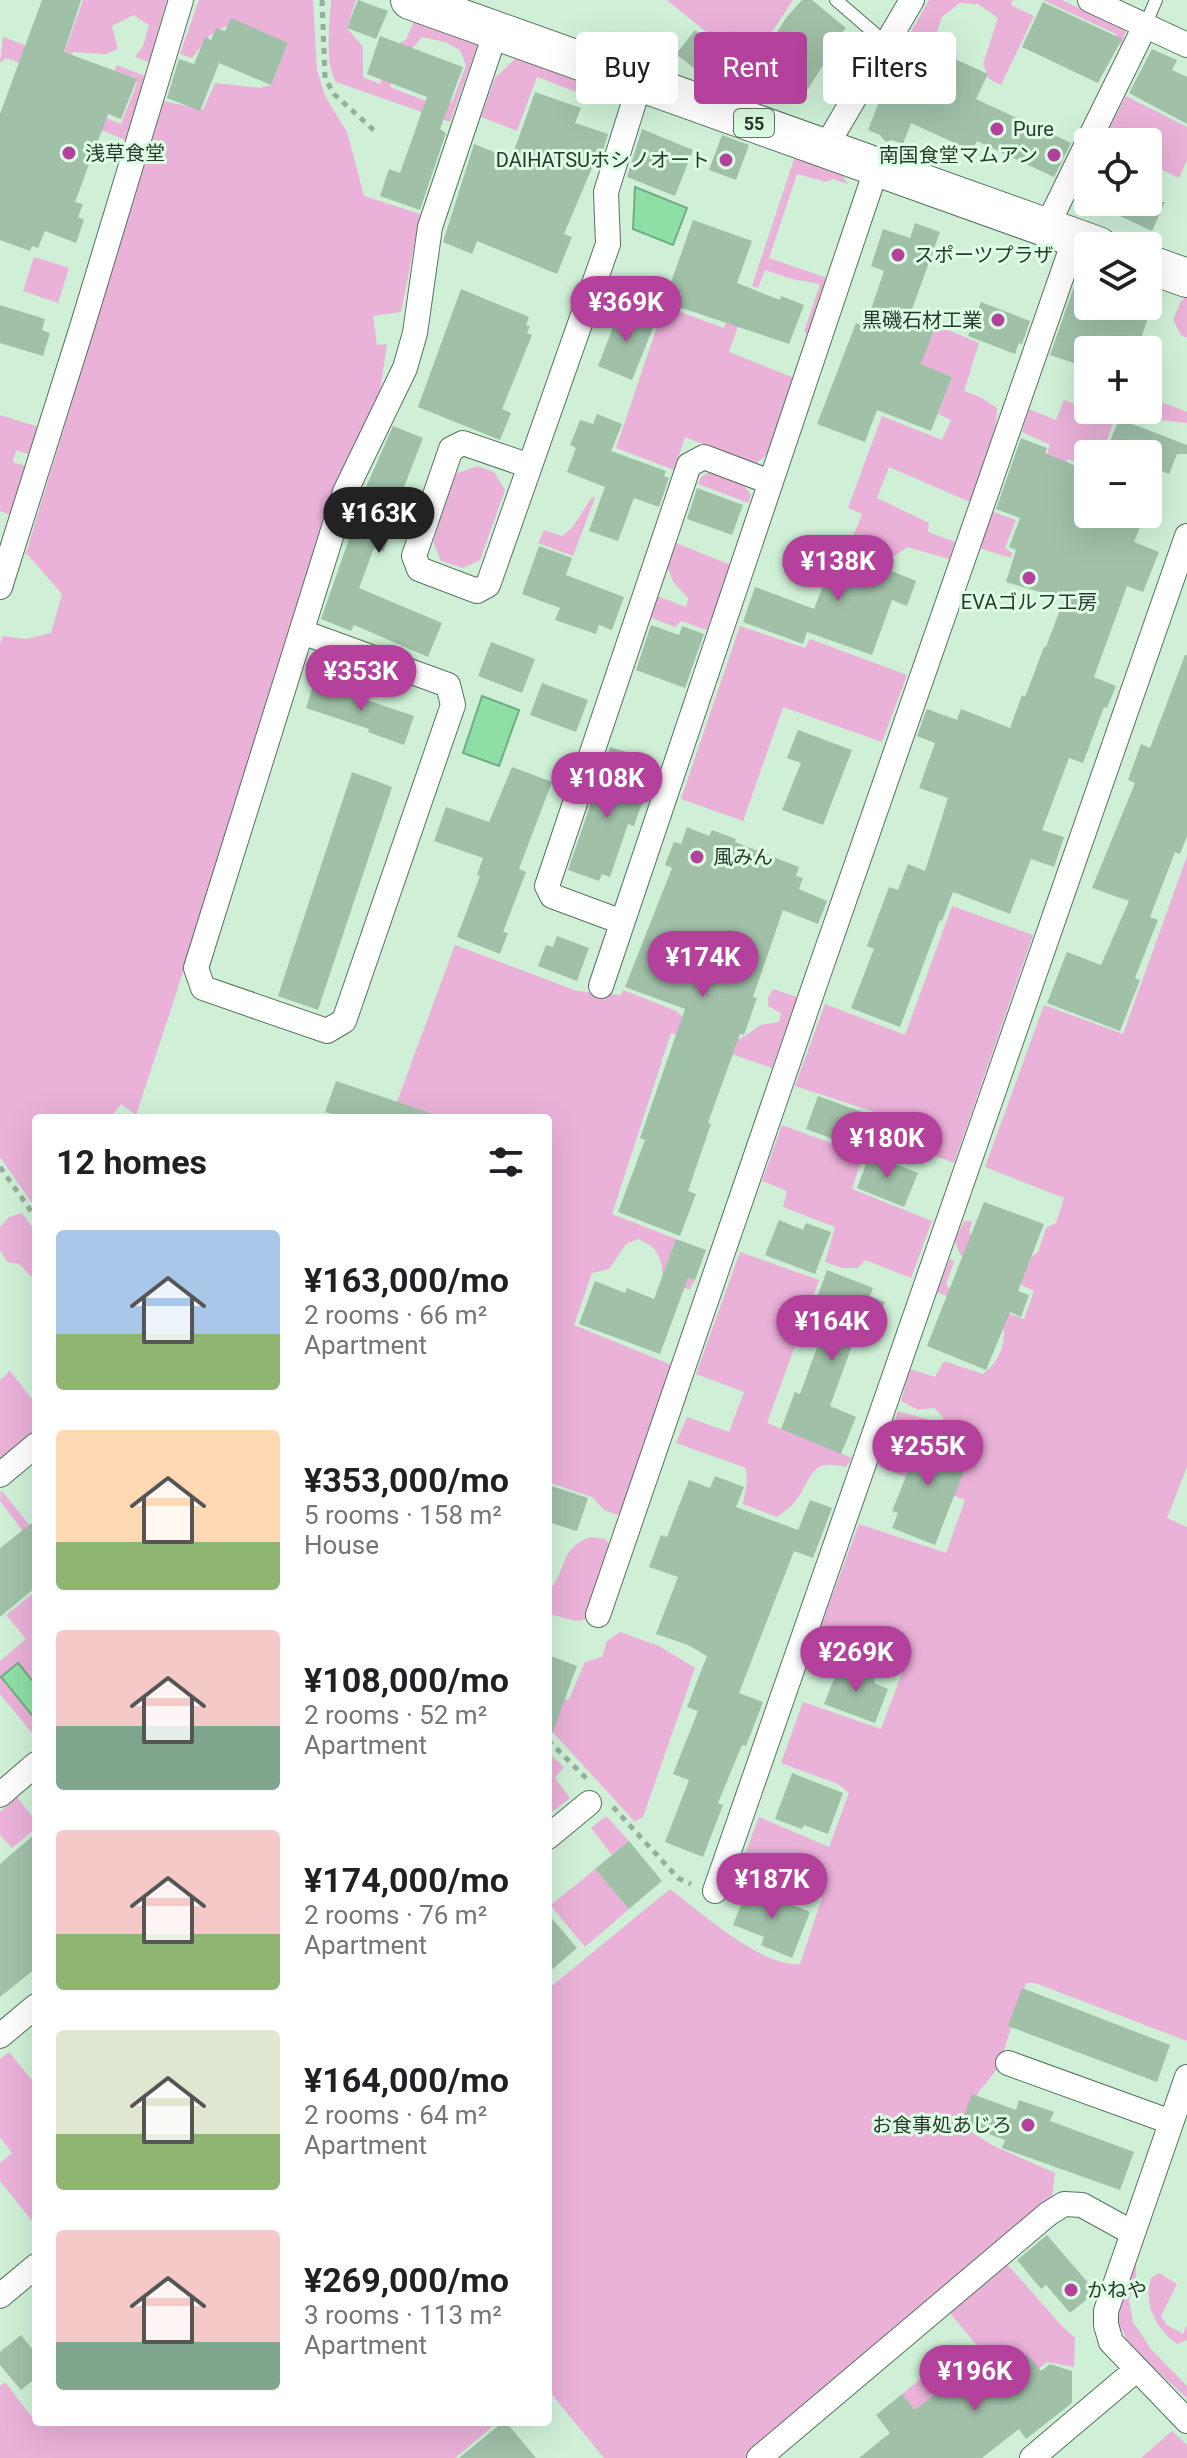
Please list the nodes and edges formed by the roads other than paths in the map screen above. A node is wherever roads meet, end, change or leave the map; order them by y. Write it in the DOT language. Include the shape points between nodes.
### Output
graph roads {
  1 [pos="181,0"];
  2 [pos="410,0"];
  3 [pos="836,0"];
  4 [pos="912,0"];
  5 [pos="1090,0"];
  6 [pos="1156,0"];
  7 [pos="1145,26"];
  8 [pos="496,31"];
  9 [pos="873,32"];
  10 [pos="894,32"];
  11 [pos="1187,45"];
  12 [pos="576,60"];
  13 [pos="678,96"];
  14 [pos="633,104"];
  15 [pos="851,104"];
  16 [pos="1095,128"];
  17 [pos="825,148"];
  18 [pos="877,167"];
  19 [pos="1076,216"];
  20 [pos="1073,237"];
  21 [pos="1162,269"];
  22 [pos="1187,278"];
  23 [pos="530,466"];
  24 [pos="770,482"];
  25 [pos="1187,536"];
  26 [pos="0,587"];
  27 [pos="302,632"];
  28 [pos="622,922"];
  29 [pos="601,986"];
  30 [pos="32,1448"];
  31 [pos="0,1475"];
  32 [pos="598,1615"];
  33 [pos="32,1767"];
  34 [pos="0,1795"];
  35 [pos="589,1803"];
  36 [pos="552,1834"];
  37 [pos="715,1891"];
  38 [pos="32,2009"];
  39 [pos="0,2036"];
  40 [pos="1008,2063"];
  41 [pos="1187,2077"];
  42 [pos="1171,2122"];
  43 [pos="1131,2232"];
  44 [pos="32,2269"];
  45 [pos="0,2296"];
  46 [pos="1136,2370"];
  47 [pos="1187,2421"];
  48 [pos="759,2458"];
  49 [pos="1032,2458"];
  1 -- 26 [label="street"];
  2 -- 8 [label="main road, 55"];
  3 -- 9 [label="lane"];
  4 -- 10 [label="street"];
  5 -- 7 [label="street"];
  6 -- 7 [label="lane"];
  7 -- 11 [label="street"];
  7 -- 16 [label="street"];
  8 -- 12 [label="main road, 55"];
  8 -- 27 [label="street" via="430,227 405,368 345,492"];
  13 -- 17 [label="main road, 55"];
  14 -- 23 [label="street" via="606,192 608,244"];
  15 -- 17 [label="street"];
  17 -- 18 [label="main road, 55"];
  18 -- 20 [label="main road, 55"];
  18 -- 24 [label="street"];
  19 -- 20 [label="street"];
  20 -- 32 [label="street"];
  21 -- 22 [label="main road"];
  23 -- 23 [label="street" via="488,585 477,591 419,569 414,556 451,449 463,443"];
  24 -- 28 [label="street"];
  24 -- 28 [label="street" via="704,457 689,465 547,886 552,896"];
  25 -- 37 [label="street"];
  27 -- 27 [label="street" via="448,685 453,705 344,1021 327,1031 203,988 196,968"];
  28 -- 29 [label="street"];
  30 -- 31 [label="street"];
  33 -- 34 [label="street"];
  35 -- 36 [label="street"];
  38 -- 39 [label="street"];
  40 -- 42 [label="street"];
  41 -- 42 [label="street"];
  42 -- 43 [label="street"];
  43 -- 46 [label="street" via="1106,2325 1111,2342"];
  43 -- 48 [label="street" via="1082,2205 1064,2204"];
  44 -- 45 [label="street"];
  46 -- 47 [label="street"];
  46 -- 49 [label="street"];
}
